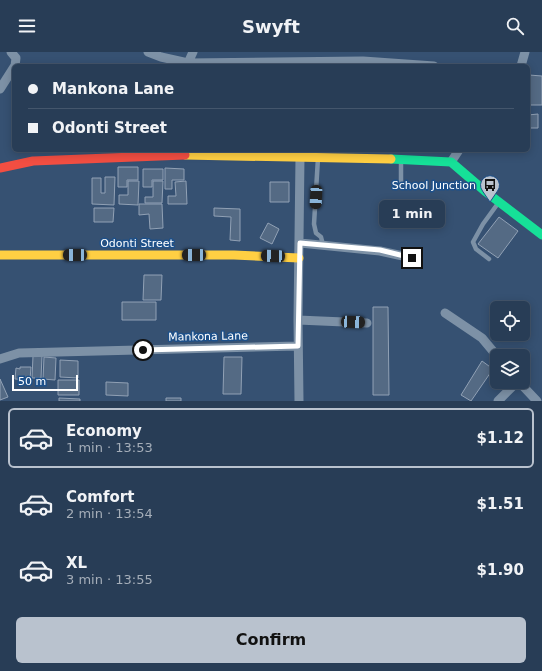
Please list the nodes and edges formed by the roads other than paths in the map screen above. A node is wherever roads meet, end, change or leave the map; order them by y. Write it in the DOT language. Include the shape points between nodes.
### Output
graph roads {
  1 [pos="10,52"];
  2 [pos="148,52"];
  3 [pos="193,52"];
  4 [pos="524,52"];
  5 [pos="188,63"];
  6 [pos="15,64"];
  7 [pos="406,64"];
  8 [pos="521,64"];
  9 [pos="12,70"];
  10 [pos="0,89"];
  11 [pos="458,152"];
  12 [pos="300,156"];
  13 [pos="318,157"];
  14 [pos="401,159"];
  15 [pos="451,162"];
  16 [pos="0,168"];
  17 [pos="401,183"];
  18 [pos="499,202"];
  19 [pos="542,235"];
  20 [pos="300,243"];
  21 [pos="324,245"];
  22 [pos="0,255"];
  23 [pos="299,258"];
  24 [pos="412,258"];
  25 [pos="488,259"];
  26 [pos="445,313"];
  27 [pos="298,320"];
  28 [pos="367,323"];
  29 [pos="298,346"];
  30 [pos="491,349"];
  31 [pos="0,359"];
  32 [pos="511,389"];
  33 [pos="525,389"];
  34 [pos="299,401"];
  35 [pos="498,401"];
  36 [pos="537,401"];
  1 -- 6 [label="street" via="16,58"];
  2 -- 5 [label="street" via="161,58"];
  3 -- 5 [label="street"];
  4 -- 8 [label="street"];
  5 -- 7 [label="street" via="363,61"];
  9 -- 10 [label="street"];
  11 -- 15 [label="street"];
  12 -- 13 [label="street"];
  12 -- 16 [label="street" via="168,154 33,161"];
  12 -- 20 [label="street"];
  13 -- 14 [label="street"];
  13 -- 21 [label="lane" via="314,224 316,233"];
  14 -- 15 [label="street"];
  14 -- 17 [label="lane"];
  15 -- 18 [label="street"];
  18 -- 19 [label="street"];
  18 -- 25 [label="lane" via="473,242 476,249"];
  20 -- 21 [label="street"];
  20 -- 23 [label="street"];
  21 -- 24 [label="street" via="380,250"];
  22 -- 23 [label="street, Odonti Street" via="234,255"];
  23 -- 27 [label="street"];
  26 -- 30 [label="street" via="482,338"];
  27 -- 28 [label="street"];
  27 -- 29 [label="street"];
  29 -- 31 [label="street, Mankona Lane" via="19,353"];
  29 -- 34 [label="street"];
  32 -- 35 [label="street"];
  33 -- 36 [label="street"];
}
